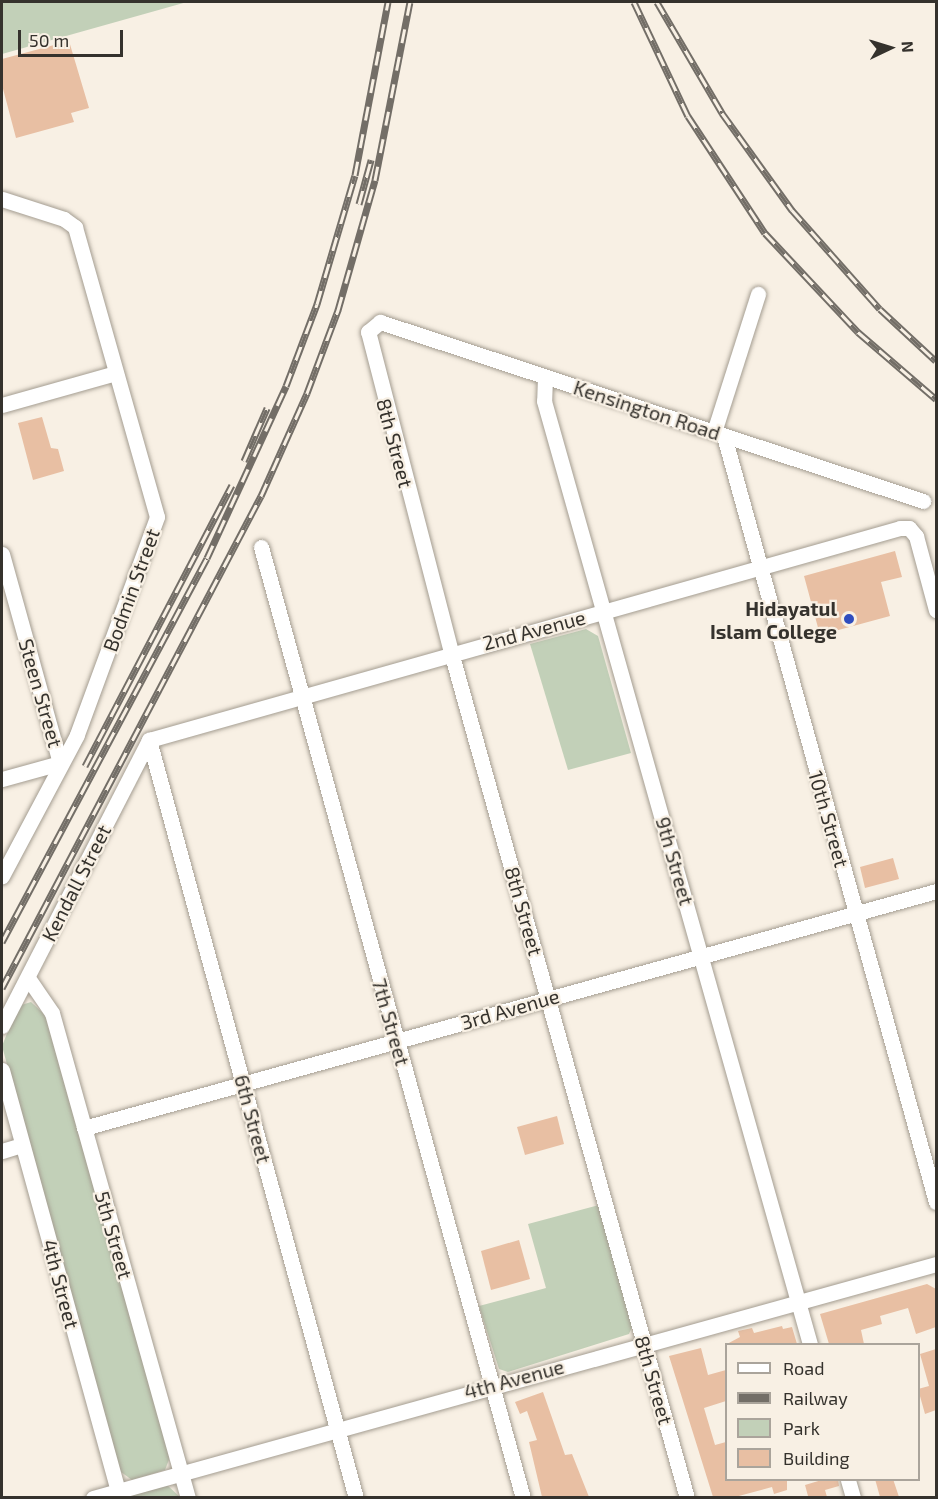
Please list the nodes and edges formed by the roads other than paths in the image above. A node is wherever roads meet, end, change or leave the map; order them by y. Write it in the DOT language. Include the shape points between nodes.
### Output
graph roads {
  1 [pos="2,199"];
  2 [pos="758,294"];
  3 [pos="371,325"];
  4 [pos="116,373"];
  5 [pos="545,377"];
  6 [pos="2,405"];
  7 [pos="719,434"];
  8 [pos="923,501"];
  9 [pos="261,547"];
  10 [pos="2,555"];
  11 [pos="759,566"];
  12 [pos="605,610"];
  13 [pos="936,610"];
  14 [pos="451,652"];
  15 [pos="300,695"];
  16 [pos="149,740"];
  17 [pos="60,763"];
  18 [pos="2,779"];
  19 [pos="2,876"];
  20 [pos="936,891"];
  21 [pos="856,913"];
  22 [pos="702,956"];
  23 [pos="28,978"];
  24 [pos="548,999"];
  25 [pos="2,1026"];
  26 [pos="396,1041"];
  27 [pos="2,1070"];
  28 [pos="244,1084"];
  29 [pos="84,1128"];
  30 [pos="22,1145"];
  31 [pos="2,1151"];
  32 [pos="936,1203"];
  33 [pos="936,1264"];
  34 [pos="799,1302"];
  35 [pos="644,1343"];
  36 [pos="810,1343"];
  37 [pos="491,1385"];
  38 [pos="337,1430"];
  39 [pos="181,1473"];
  40 [pos="849,1481"];
  41 [pos="119,1494"];
  42 [pos="93,1497"];
  43 [pos="188,1497"];
  44 [pos="357,1497"];
  45 [pos="523,1497"];
  46 [pos="687,1497"];
  47 [pos="853,1497"];
  1 -- 4 [label="street, Bodmin Street" via="69,222 78,236"];
  2 -- 7 [label="street"];
  3 -- 5 [label="street, Kensington Road" via="380,322"];
  3 -- 14 [label="street, 8th Street" via="367,342"];
  4 -- 6 [label="street"];
  4 -- 17 [label="street, Bodmin Street" via="156,526 77,735"];
  5 -- 7 [label="street, Kensington Road"];
  5 -- 12 [label="street, 9th Street" via="544,400"];
  7 -- 8 [label="street, Kensington Road"];
  7 -- 11 [label="street, 10th Street"];
  9 -- 15 [label="street, 7th Street"];
  10 -- 17 [label="street, Steen Street"];
  11 -- 12 [label="street, 2nd Avenue"];
  11 -- 13 [label="street, 2nd Avenue" via="909,528 916,536"];
  11 -- 21 [label="street, 10th Street"];
  12 -- 14 [label="street, 2nd Avenue"];
  12 -- 22 [label="street, 9th Street"];
  14 -- 15 [label="street, 2nd Avenue"];
  14 -- 24 [label="street, 8th Street"];
  15 -- 16 [label="street, 2nd Avenue"];
  15 -- 26 [label="street, 7th Street"];
  16 -- 23 [label="street, Kendall Street"];
  16 -- 28 [label="street, 6th Street"];
  17 -- 18 [label="street"];
  17 -- 19 [label="street, Bodmin Street"];
  20 -- 21 [label="street, 3rd Avenue"];
  21 -- 22 [label="street, 3rd Avenue"];
  21 -- 32 [label="street, 10th Street"];
  22 -- 24 [label="street, 3rd Avenue"];
  22 -- 34 [label="street, 9th Street"];
  23 -- 25 [label="street, Kendall Street"];
  23 -- 29 [label="street, 5th Street" via="52,1013"];
  24 -- 26 [label="street, 3rd Avenue"];
  24 -- 35 [label="street, 8th Street"];
  26 -- 28 [label="street, 3rd Avenue"];
  26 -- 37 [label="street, 7th Street"];
  27 -- 30 [label="street, 4th Street"];
  28 -- 29 [label="street, 3rd Avenue"];
  28 -- 38 [label="street, 6th Street"];
  29 -- 39 [label="street, 5th Street"];
  30 -- 31 [label="street"];
  30 -- 41 [label="street, 4th Street"];
  33 -- 34 [label="street, 4th Avenue"];
  34 -- 35 [label="street, 4th Avenue"];
  34 -- 36 [label="street, 9th Street"];
  35 -- 37 [label="street, 4th Avenue"];
  35 -- 46 [label="street, 8th Street"];
  37 -- 38 [label="street, 4th Avenue"];
  37 -- 45 [label="street, 7th Street"];
  38 -- 39 [label="street, 4th Avenue"];
  38 -- 44 [label="street, 6th Street"];
  39 -- 41 [label="street, 4th Avenue"];
  39 -- 43 [label="street, 5th Street"];
  40 -- 47 [label="street"];
  41 -- 42 [label="street, 4th Avenue"];
}
